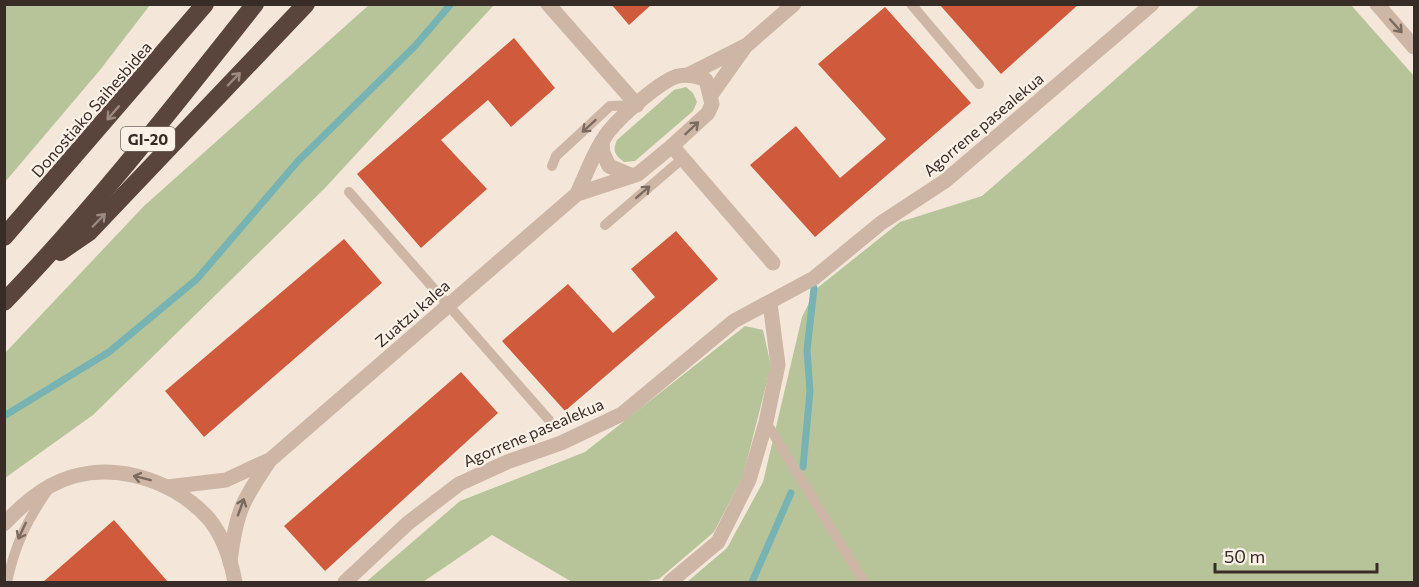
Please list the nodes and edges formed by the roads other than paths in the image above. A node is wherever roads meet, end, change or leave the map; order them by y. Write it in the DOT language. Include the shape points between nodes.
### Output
graph roads {
  1 [pos="196,4"];
  2 [pos="205,4"];
  3 [pos="255,4"];
  4 [pos="306,4"];
  5 [pos="548,4"];
  6 [pos="794,4"];
  7 [pos="911,4"];
  8 [pos="1152,4"];
  9 [pos="1377,4"];
  10 [pos="747,45"];
  11 [pos="1414,47"];
  12 [pos="151,69"];
  13 [pos="688,75"];
  14 [pos="979,84"];
  15 [pos="711,95"];
  16 [pos="637,105"];
  17 [pos="602,141"];
  18 [pos="672,146"];
  19 [pos="682,159"];
  20 [pos="552,166"];
  21 [pos="630,175"];
  22 [pos="349,192"];
  23 [pos="577,194"];
  24 [pos="605,225"];
  25 [pos="4,237"];
  26 [pos="773,263"];
  27 [pos="37,269"];
  28 [pos="4,303"];
  29 [pos="771,303"];
  30 [pos="448,305"];
  31 [pos="549,420"];
  32 [pos="766,422"];
  33 [pos="270,460"];
  34 [pos="52,485"];
  35 [pos="166,487"];
  36 [pos="4,524"];
  37 [pos="230,562"];
  38 [pos="7,582"];
  39 [pos="235,582"];
  40 [pos="345,582"];
  41 [pos="670,582"];
  42 [pos="864,582"];
  1 -- 12 [label="highway"];
  2 -- 12 [label="highway, Donostiako Saihesbidea / GI-20"];
  3 -- 27 [label="highway, GI-20"];
  27 -- 4 [label="highway, one-way" via="89,232"];
  5 -- 16 [label="street"];
  6 -- 10 [label="street, Zuatzu kalea"];
  7 -- 14 [label="lane"];
  8 -- 29 [label="street, Agorrene pasealekua" via="945,181 881,223 813,278"];
  9 -- 11 [label="street, one-way"];
  10 -- 13 [label="street, Zuatzu kalea"];
  10 -- 15 [label="street, Zuatzu kalea"];
  12 -- 25 [label="highway, Donostiako Saihesbidea / GI-20, one-way"];
  13 -- 15 [label="street" via="706,80"];
  13 -- 16 [label="street, Zuatzu kalea" via="671,79"];
  18 -- 15 [label="street, Zuatzu kalea, one-way" via="708,113"];
  16 -- 17 [label="street, Zuatzu kalea"];
  16 -- 20 [label="lane, one-way" via="610,106 556,156"];
  17 -- 21 [label="street" via="609,166"];
  17 -- 23 [label="street, Zuatzu kalea"];
  18 -- 19 [label="street"];
  18 -- 21 [label="street, Zuatzu kalea" via="638,174"];
  24 -- 19 [label="lane, one-way"];
  19 -- 26 [label="street"];
  21 -- 23 [label="street, Zuatzu kalea"];
  22 -- 30 [label="lane"];
  23 -- 30 [label="street, Zuatzu kalea"];
  27 -- 28 [label="highway, GI-20"];
  29 -- 32 [label="street" via="778,365"];
  29 -- 40 [label="street, Agorrene pasealekua" via="734,321 622,414 459,484 408,523"];
  30 -- 31 [label="lane"];
  30 -- 33 [label="street, Zuatzu kalea"];
  32 -- 41 [label="street" via="749,480 718,542"];
  32 -- 42 [label="lane"];
  33 -- 35 [label="street, Zuatzu kalea" via="226,480"];
  37 -- 33 [label="street, Zuatzu kalea, one-way" via="235,525 244,499"];
  35 -- 34 [label="street, Zuatzu kalea, one-way" via="117,472 84,474"];
  34 -- 36 [label="street, Zuatzu kalea" via="24,503"];
  34 -- 38 [label="lane, one-way" via="23,528"];
  35 -- 37 [label="street, Zuatzu kalea" via="209,519"];
  37 -- 39 [label="street, Zuatzu kalea"];
}
